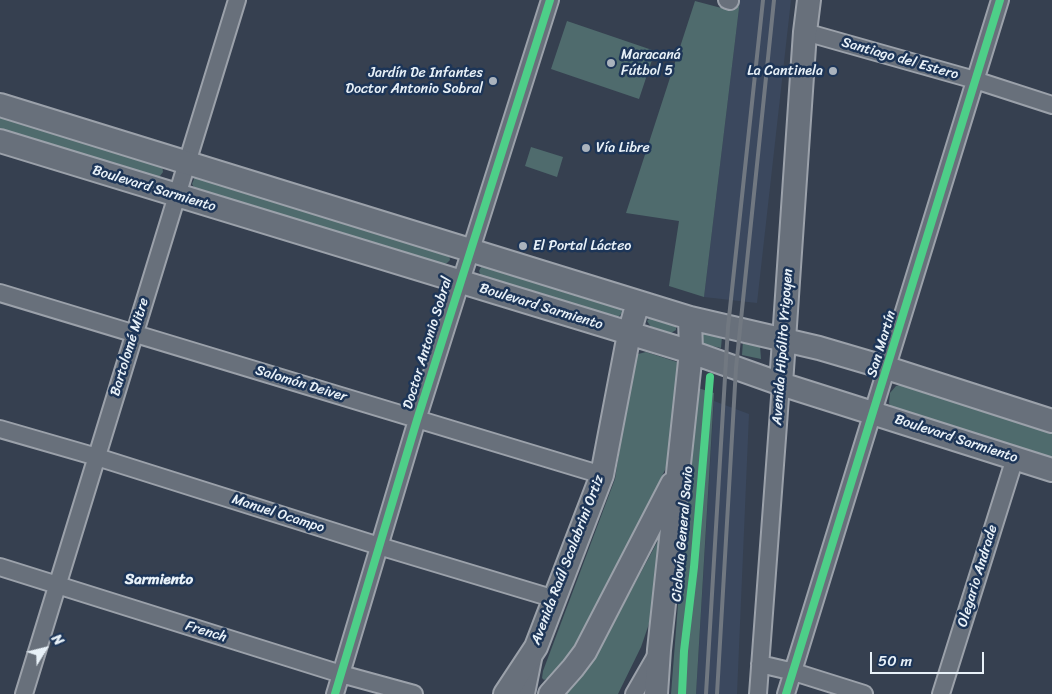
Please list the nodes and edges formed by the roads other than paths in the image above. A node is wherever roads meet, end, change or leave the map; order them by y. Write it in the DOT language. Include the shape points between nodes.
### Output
graph roads {
  1 [pos="237,0"];
  2 [pos="550,0"];
  3 [pos="810,0"];
  4 [pos="1000,0"];
  5 [pos="805,32"];
  6 [pos="975,80"];
  7 [pos="1052,104"];
  8 [pos="0,105"];
  9 [pos="0,141"];
  10 [pos="187,163"];
  11 [pos="177,196"];
  12 [pos="470,250"];
  13 [pos="460,282"];
  14 [pos="0,292"];
  15 [pos="638,302"];
  16 [pos="690,318"];
  17 [pos="135,333"];
  18 [pos="629,334"];
  19 [pos="783,340"];
  20 [pos="691,352"];
  21 [pos="888,368"];
  22 [pos="781,384"];
  23 [pos="874,413"];
  24 [pos="417,420"];
  25 [pos="1052,421"];
  26 [pos="0,429"];
  27 [pos="96,457"];
  28 [pos="1014,458"];
  29 [pos="1052,470"];
  30 [pos="678,472"];
  31 [pos="602,475"];
  32 [pos="380,546"];
  33 [pos="0,567"];
  34 [pos="56,585"];
  35 [pos="555,599"];
  36 [pos="536,647"];
  37 [pos="659,650"];
  38 [pos="760,664"];
  39 [pos="794,672"];
  40 [pos="341,674"];
  41 [pos="24,694"];
  42 [pos="335,694"];
  43 [pos="414,694"];
  44 [pos="505,694"];
  45 [pos="526,694"];
  46 [pos="550,694"];
  47 [pos="634,694"];
  48 [pos="656,694"];
  49 [pos="758,694"];
  50 [pos="786,694"];
  51 [pos="864,694"];
  52 [pos="941,694"];
  1 -- 10 [label="street, Bartolomé Mitre"];
  2 -- 12 [label="street, Doctor Antonio Sobral"];
  3 -- 5 [label="main road, Avenida Hipólito Yrigoyen"];
  4 -- 6 [label="street, San Martín"];
  5 -- 6 [label="street, Santiago del Estero"];
  5 -- 19 [label="main road, Avenida Hipólito Yrigoyen"];
  6 -- 7 [label="street, Santiago del Estero"];
  6 -- 21 [label="street, San Martín"];
  8 -- 10 [label="main road"];
  9 -- 11 [label="main road, Boulevard Sarmiento"];
  10 -- 11 [label="street, Bartolomé Mitre"];
  10 -- 12 [label="main road"];
  11 -- 13 [label="main road, Boulevard Sarmiento"];
  11 -- 17 [label="street, Bartolomé Mitre"];
  12 -- 13 [label="street, Doctor Antonio Sobral"];
  12 -- 15 [label="main road"];
  13 -- 18 [label="main road, Boulevard Sarmiento"];
  13 -- 24 [label="street, Doctor Antonio Sobral"];
  14 -- 17 [label="street, Salomón Deiver"];
  15 -- 16 [label="main road"];
  15 -- 18 [label="main road, Avenida Raúl Scalabrini Ortiz"];
  16 -- 19 [label="main road"];
  16 -- 20 [label="main road"];
  17 -- 24 [label="street, Salomón Deiver"];
  17 -- 27 [label="street, Bartolomé Mitre"];
  18 -- 20 [label="main road, Boulevard Sarmiento"];
  18 -- 31 [label="main road, Avenida Raúl Scalabrini Ortiz"];
  19 -- 21 [label="main road"];
  19 -- 22 [label="main road, Avenida Hipólito Yrigoyen"];
  20 -- 22 [label="main road, Boulevard Sarmiento"];
  20 -- 30 [label="main road"];
  21 -- 23 [label="street, San Martín"];
  21 -- 25 [label="main road"];
  22 -- 23 [label="main road, Boulevard Sarmiento"];
  22 -- 38 [label="street, Avenida Hipólito Yrigoyen"];
  23 -- 28 [label="main road, Boulevard Sarmiento"];
  23 -- 39 [label="street, San Martín"];
  24 -- 31 [label="street, Salomón Deiver"];
  24 -- 32 [label="street, Doctor Antonio Sobral"];
  26 -- 27 [label="street, Manuel Ocampo"];
  27 -- 32 [label="street, Manuel Ocampo"];
  27 -- 34 [label="street, Bartolomé Mitre"];
  28 -- 29 [label="main road, Boulevard Sarmiento"];
  28 -- 52 [label="street, Olegario Andrade"];
  30 -- 37 [label="main road"];
  30 -- 46 [label="main road" via="584,652"];
  31 -- 35 [label="main road, Avenida Raúl Scalabrini Ortiz"];
  32 -- 35 [label="street, Manuel Ocampo"];
  32 -- 40 [label="street, Doctor Antonio Sobral"];
  33 -- 34 [label="street, French"];
  34 -- 40 [label="street, French"];
  34 -- 41 [label="street, Bartolomé Mitre"];
  35 -- 36 [label="main road, Avenida Raúl Scalabrini Ortiz"];
  36 -- 44 [label="main road, Avenida Raúl Scalabrini Ortiz"];
  36 -- 45 [label="street"];
  37 -- 47 [label="street"];
  37 -- 48 [label="main road"];
  38 -- 39 [label="street"];
  38 -- 49 [label="street, Avenida Hipólito Yrigoyen"];
  39 -- 50 [label="street, San Martín"];
  39 -- 51 [label="street"];
  40 -- 42 [label="street, Doctor Antonio Sobral"];
  40 -- 43 [label="street, French"];
}
